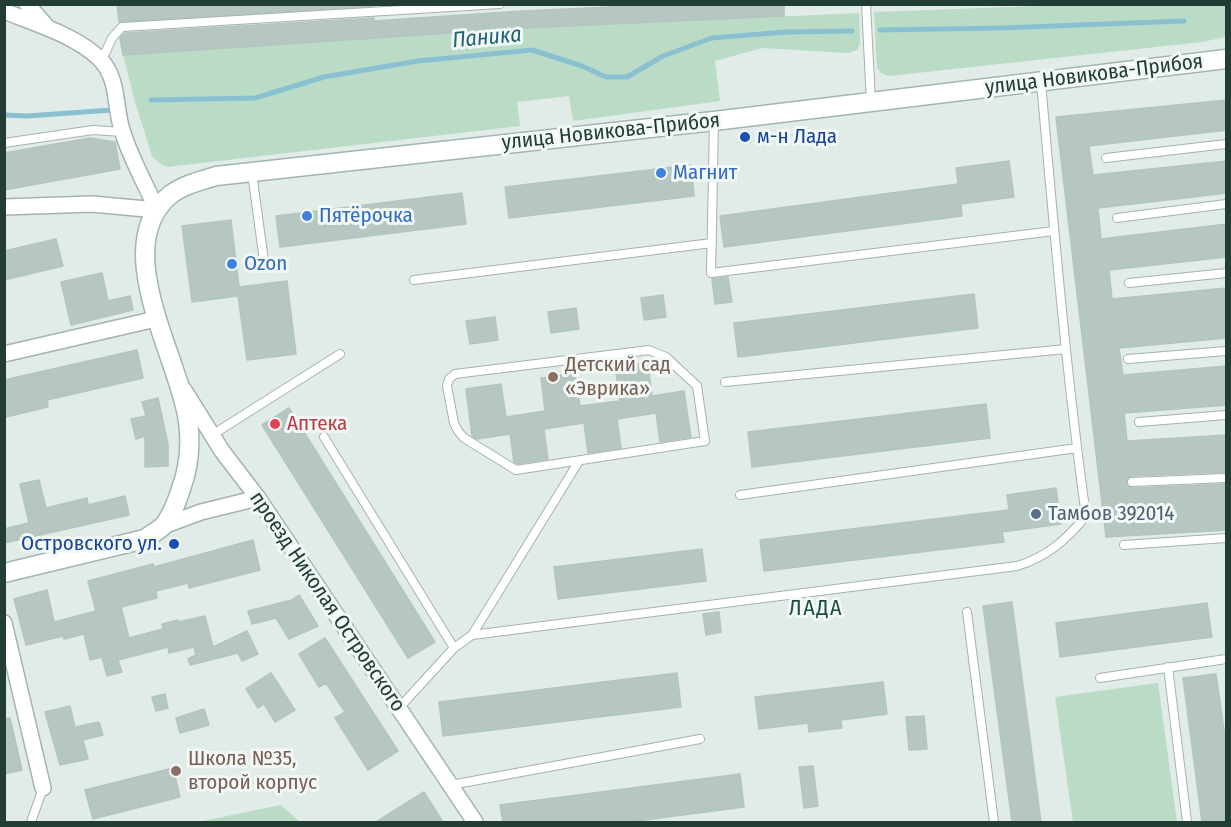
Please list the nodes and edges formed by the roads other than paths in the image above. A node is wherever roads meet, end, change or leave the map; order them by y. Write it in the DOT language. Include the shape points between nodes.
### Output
graph roads {
  1 [pos="27,4"];
  2 [pos="500,4"];
  3 [pos="866,4"];
  4 [pos="4,11"];
  5 [pos="49,29"];
  6 [pos="1227,59"];
  7 [pos="102,61"];
  8 [pos="1040,81"];
  9 [pos="871,102"];
  10 [pos="714,121"];
  11 [pos="122,132"];
  12 [pos="4,143"];
  13 [pos="1227,144"];
  14 [pos="1106,158"];
  15 [pos="251,172"];
  16 [pos="1227,204"];
  17 [pos="4,207"];
  18 [pos="157,210"];
  19 [pos="1117,218"];
  20 [pos="1054,231"];
  21 [pos="712,243"];
  22 [pos="264,261"];
  23 [pos="1227,273"];
  24 [pos="414,280"];
  25 [pos="1129,283"];
  26 [pos="156,319"];
  27 [pos="1066,349"];
  28 [pos="1227,351"];
  29 [pos="4,354"];
  30 [pos="340,354"];
  31 [pos="1128,359"];
  32 [pos="179,381"];
  33 [pos="725,382"];
  34 [pos="1227,415"];
  35 [pos="1139,423"];
  36 [pos="212,435"];
  37 [pos="324,437"];
  38 [pos="1077,448"];
  39 [pos="579,461"];
  40 [pos="1227,477"];
  41 [pos="1132,482"];
  42 [pos="740,495"];
  43 [pos="258,498"];
  44 [pos="163,526"];
  45 [pos="1227,538"];
  46 [pos="1124,545"];
  47 [pos="4,573"];
  48 [pos="967,612"];
  49 [pos="4,623"];
  50 [pos="472,635"];
  51 [pos="454,648"];
  52 [pos="1227,659"];
  53 [pos="1168,667"];
  54 [pos="1100,678"];
  55 [pos="399,708"];
  56 [pos="700,739"];
  57 [pos="452,785"];
  58 [pos="43,788"];
  59 [pos="31,822"];
  60 [pos="476,822"];
  61 [pos="994,822"];
  62 [pos="1187,822"];
  1 -- 5 [label="street"];
  2 -- 7 [label="lane" via="122,27 112,38"];
  3 -- 9 [label="lane"];
  4 -- 5 [label="street"];
  5 -- 7 [label="street"];
  6 -- 8 [label="street, улица Новикова-Прибоя"];
  7 -- 11 [label="street" via="112,78"];
  8 -- 9 [label="street, улица Новикова-Прибоя"];
  8 -- 20 [label="lane"];
  9 -- 10 [label="street, улица Новикова-Прибоя"];
  10 -- 15 [label="street, улица Новикова-Прибоя"];
  10 -- 21 [label="lane"];
  11 -- 12 [label="lane" via="93,130"];
  11 -- 18 [label="street"];
  13 -- 14 [label="lane"];
  15 -- 18 [label="street, улица Новикова-Прибоя" via="216,176 183,187"];
  15 -- 22 [label="lane"];
  16 -- 19 [label="lane"];
  17 -- 18 [label="street" via="92,204"];
  18 -- 26 [label="street" via="148,231 144,267"];
  20 -- 21 [label="lane" via="711,273"];
  20 -- 27 [label="lane"];
  21 -- 24 [label="lane"];
  23 -- 25 [label="lane"];
  26 -- 29 [label="street"];
  26 -- 32 [label="street"];
  27 -- 33 [label="lane"];
  27 -- 38 [label="lane"];
  28 -- 31 [label="lane"];
  30 -- 36 [label="lane"];
  32 -- 36 [label="street, проезд Николая Островского"];
  32 -- 44 [label="street" via="188,421 189,451 186,477"];
  34 -- 35 [label="lane"];
  36 -- 43 [label="street, проезд Николая Островского"];
  37 -- 51 [label="lane"];
  38 -- 42 [label="lane"];
  38 -- 50 [label="lane" via="1086,516 1068,538 1025,564"];
  39 -- 39 [label="lane" via="516,470 464,438 454,423 449,380 455,374 649,350 666,357 697,386 705,441"];
  39 -- 50 [label="lane"];
  40 -- 41 [label="lane"];
  43 -- 44 [label="street"];
  43 -- 55 [label="street, проезд Николая Островского"];
  44 -- 47 [label="street" via="145,539"];
  45 -- 46 [label="lane"];
  48 -- 61 [label="lane"];
  49 -- 58 [label="street"];
  50 -- 51 [label="lane"];
  51 -- 55 [label="lane"];
  52 -- 53 [label="lane"];
  53 -- 54 [label="lane"];
  53 -- 62 [label="lane"];
  55 -- 57 [label="street, проезд Николая Островского"];
  56 -- 57 [label="lane"];
  57 -- 60 [label="street, проезд Николая Островского"];
  58 -- 59 [label="lane"];
}
